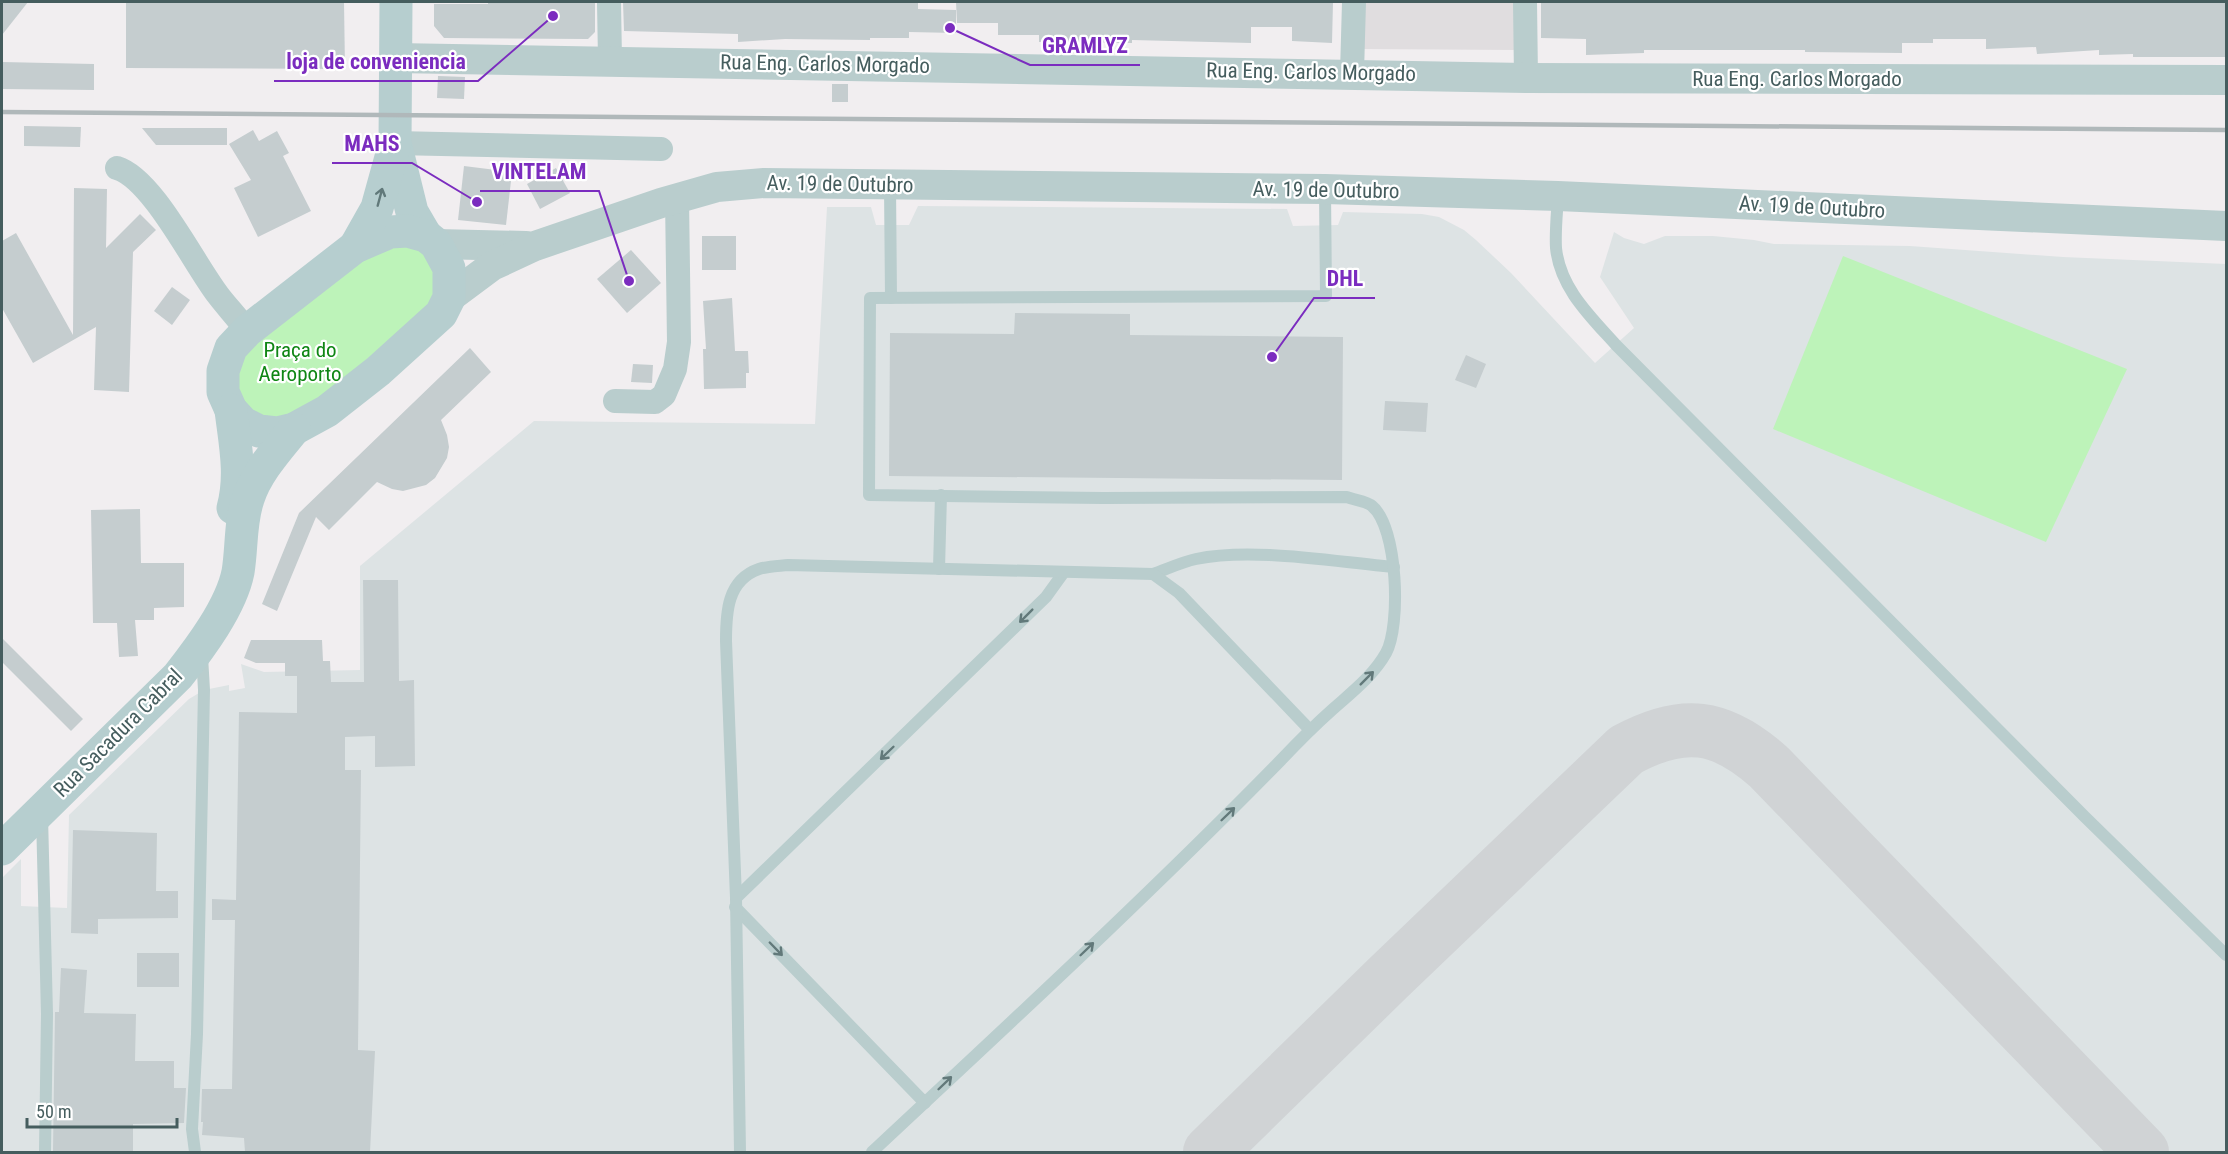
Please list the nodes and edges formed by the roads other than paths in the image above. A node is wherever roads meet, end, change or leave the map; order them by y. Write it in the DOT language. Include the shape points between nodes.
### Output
graph roads {
  1 [pos="609,2"];
  2 [pos="1354,2"];
  3 [pos="1526,2"];
  4 [pos="396,7"];
  5 [pos="610,60"];
  6 [pos="1352,73"];
  7 [pos="395,74"];
  8 [pos="1526,78"];
  9 [pos="2226,80"];
  10 [pos="395,143"];
  11 [pos="661,148"];
  12 [pos="117,168"];
  13 [pos="890,185"];
  14 [pos="1325,189"];
  15 [pos="1558,195"];
  16 [pos="677,198"];
  17 [pos="2226,226"];
  18 [pos="431,240"];
  19 [pos="535,246"];
  20 [pos="355,248"];
  21 [pos="449,298"];
  22 [pos="891,298"];
  23 [pos="247,331"];
  24 [pos="615,401"];
  25 [pos="231,410"];
  26 [pos="294,429"];
  27 [pos="941,495"];
  28 [pos="1394,567"];
  29 [pos="939,569"];
  30 [pos="1064,572"];
  31 [pos="1153,574"];
  32 [pos="223,608"];
  33 [pos="202,646"];
  34 [pos="1310,730"];
  35 [pos="42,808"];
  36 [pos="2,849"];
  37 [pos="735,902"];
  38 [pos="2226,955"];
  39 [pos="925,1102"];
  40 [pos="45,1152"];
  41 [pos="195,1152"];
  42 [pos="740,1152"];
  43 [pos="872,1152"];
  1 -- 5 [label="street"];
  2 -- 6 [label="street"];
  3 -- 8 [label="street"];
  4 -- 7 [label="main road"];
  5 -- 6 [label="street, Rua Eng. Carlos Morgado"];
  5 -- 7 [label="street, Rua Eng. Carlos Morgado"];
  6 -- 8 [label="street, Rua Eng. Carlos Morgado"];
  7 -- 10 [label="main road"];
  8 -- 9 [label="street, Rua Eng. Carlos Morgado"];
  10 -- 11 [label="street"];
  10 -- 18 [label="main road" via="412,213"];
  20 -- 10 [label="main road, one-way" via="377,208"];
  12 -- 23 [label="street" via="139,184 157,205 216,293"];
  13 -- 14 [label="street, Av. 19 de Outubro"];
  13 -- 16 [label="street, Av. 19 de Outubro" via="764,183 717,187"];
  13 -- 22 [label="lane"];
  14 -- 15 [label="street, Av. 19 de Outubro"];
  14 -- 22 [label="lane" via="1326,296"];
  15 -- 17 [label="street, Av. 19 de Outubro"];
  15 -- 38 [label="lane" via="1556,235 1561,270 1589,316"];
  16 -- 19 [label="street, Av. 19 de Outubro"];
  16 -- 24 [label="street" via="679,342 675,369 664,395 655,402"];
  18 -- 19 [label="street"];
  18 -- 20 [label="main road" via="408,231 390,232"];
  18 -- 21 [label="main road" via="449,268"];
  19 -- 21 [label="street, Av. 19 de Outubro" via="492,266"];
  20 -- 23 [label="main road"];
  21 -- 26 [label="main road" via="441,314 378,371 327,411"];
  22 -- 27 [label="lane" via="870,298 869,495"];
  23 -- 25 [label="main road" via="231,348 223,371 223,392"];
  25 -- 26 [label="main road" via="243,423 259,431 277,434"];
  25 -- 32 [label="main road" via="239,468 224,554"];
  26 -- 32 [label="main road, Rua Sacadura Cabral" via="248,497 237,576"];
  27 -- 28 [label="lane" via="1347,498 1371,504 1381,516 1389,534"];
  27 -- 29 [label="lane"];
  28 -- 31 [label="lane" via="1237,555 1196,559"];
  34 -- 28 [label="lane, one-way" via="1372,674 1387,652 1393,637"];
  29 -- 30 [label="lane"];
  29 -- 37 [label="lane" via="788,565 758,569 736,584 726,610"];
  30 -- 31 [label="lane"];
  30 -- 37 [label="lane, one-way" via="1046,597"];
  31 -- 34 [label="lane" via="1179,593"];
  32 -- 33 [label="main road, Rua Sacadura Cabral"];
  33 -- 35 [label="main road, Rua Sacadura Cabral" via="178,676"];
  33 -- 41 [label="lane" via="197,1034 192,1129"];
  39 -- 34 [label="lane, one-way" via="1228,814"];
  35 -- 36 [label="main road, Rua Sacadura Cabral"];
  35 -- 40 [label="lane" via="47,1014"];
  37 -- 39 [label="lane, one-way"];
  37 -- 42 [label="lane"];
  39 -- 43 [label="lane"];
}
